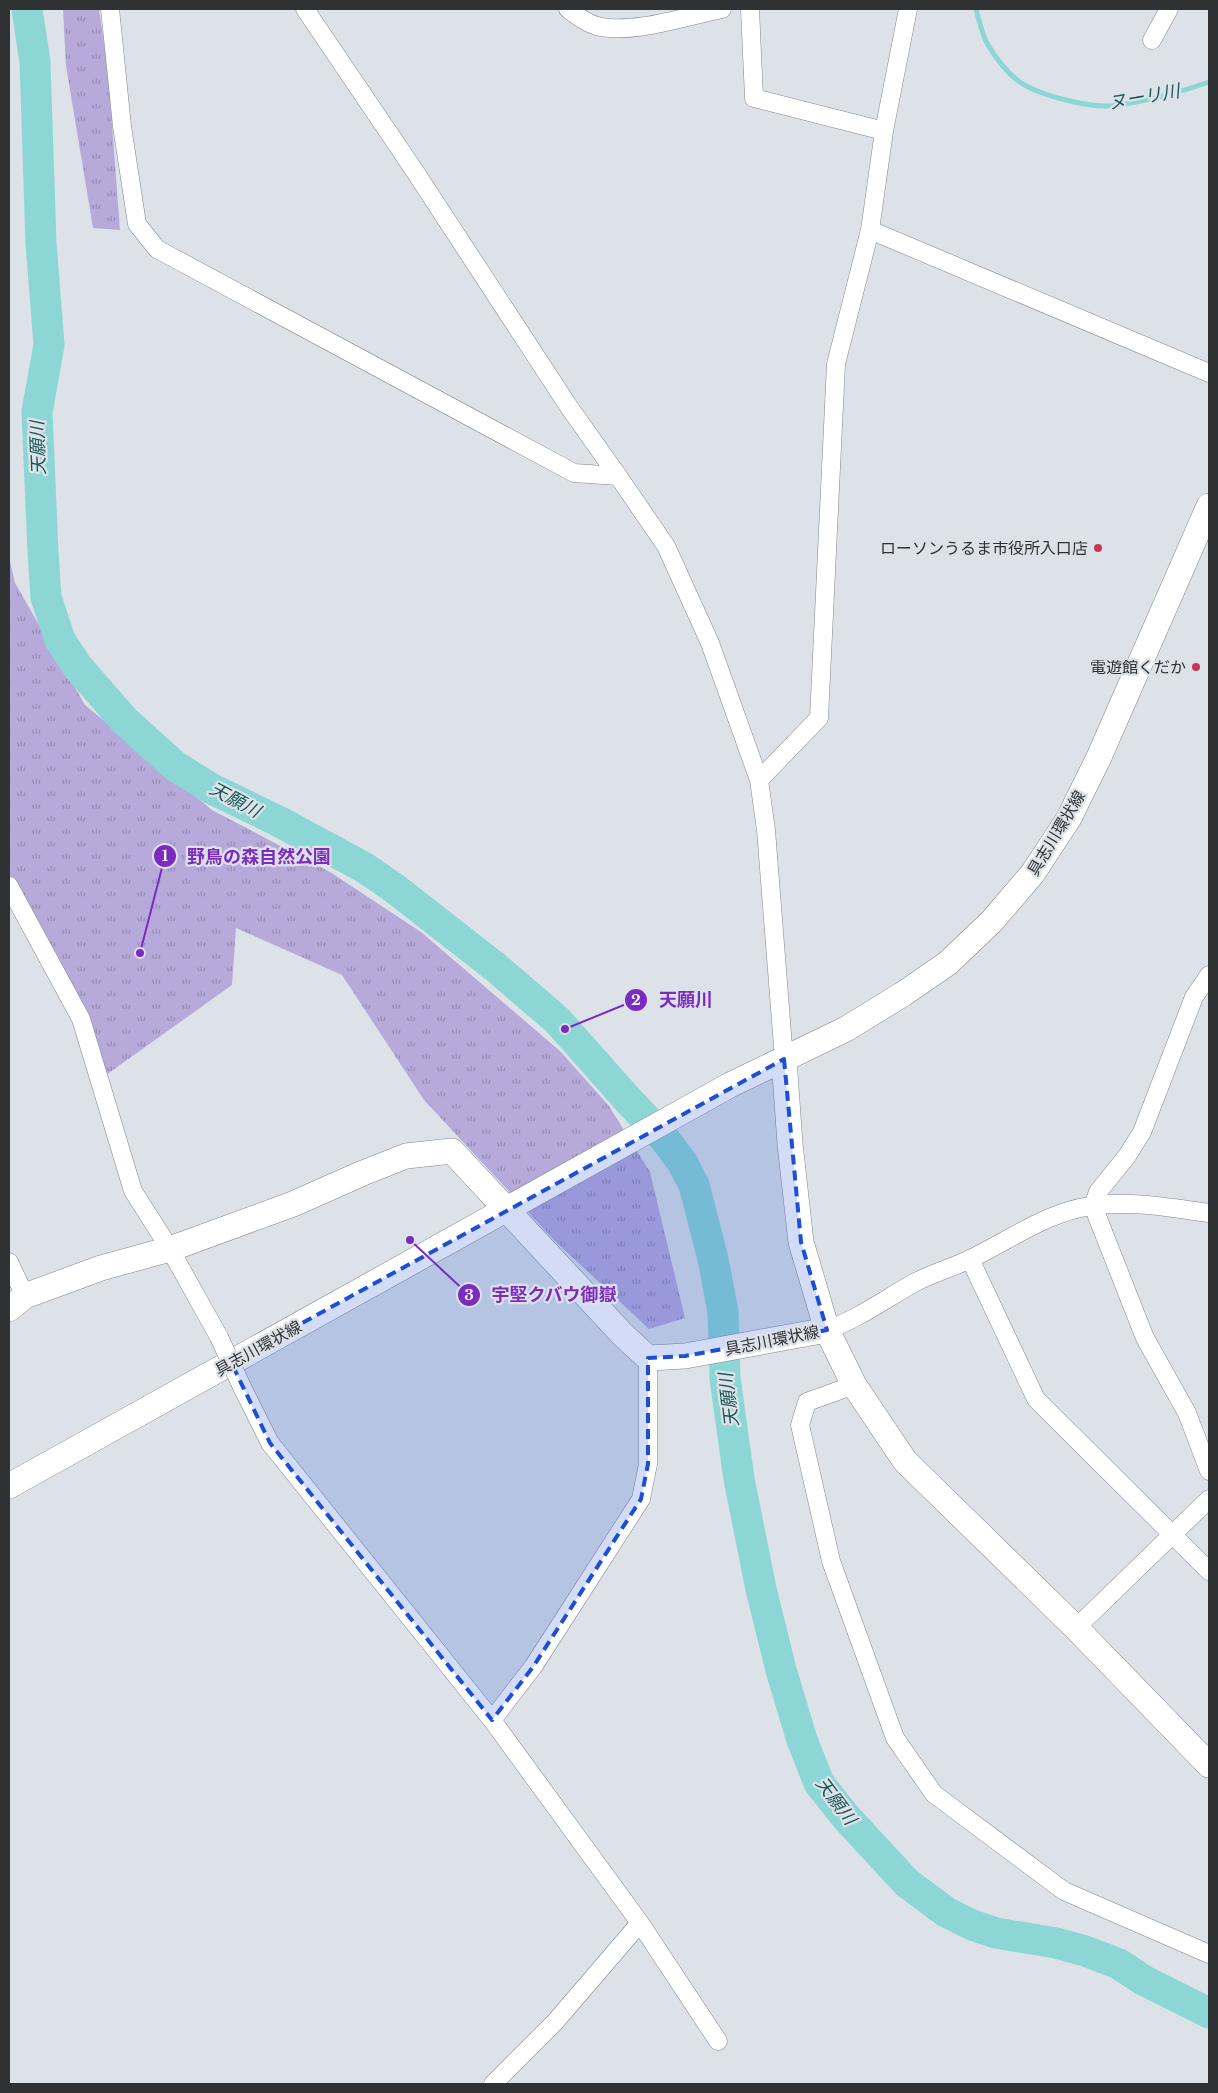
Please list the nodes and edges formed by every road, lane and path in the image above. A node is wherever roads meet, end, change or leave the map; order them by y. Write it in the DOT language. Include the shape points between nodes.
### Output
graph roads {
  1 [pos="110,9"];
  2 [pos="305,9"];
  3 [pos="568,9"];
  4 [pos="722,9"];
  5 [pos="750,9"];
  6 [pos="908,9"];
  7 [pos="1169,9"];
  8 [pos="1152,40"];
  9 [pos="884,131"];
  10 [pos="870,230"];
  11 [pos="1209,372"];
  12 [pos="618,476"];
  13 [pos="1209,506"];
  14 [pos="759,780"];
  15 [pos="9,886"];
  16 [pos="1209,975"];
  17 [pos="784,1059"];
  18 [pos="1093,1206"];
  19 [pos="506,1209"];
  20 [pos="1209,1213"];
  21 [pos="170,1249"];
  22 [pos="970,1259"];
  23 [pos="9,1262"];
  24 [pos="17,1302"];
  25 [pos="827,1330"];
  26 [pos="648,1358"];
  27 [pos="854,1385"];
  28 [pos="1209,1471"];
  29 [pos="9,1486"];
  30 [pos="1209,1499"];
  31 [pos="1172,1534"];
  32 [pos="1209,1571"];
  33 [pos="1076,1628"];
  34 [pos="492,1720"];
  35 [pos="1209,1764"];
  36 [pos="640,1924"];
  37 [pos="1209,1954"];
  38 [pos="718,2041"];
  39 [pos="493,2084"];
  1 -- 12 [label="street" via="122,126 137,224 157,249 574,473"];
  2 -- 12 [label="street" via="569,408"];
  3 -- 4 [label="street" via="596,26 631,29"];
  5 -- 9 [label="street" via="754,98"];
  6 -- 9 [label="street"];
  7 -- 8 [label="street"];
  9 -- 10 [label="street"];
  10 -- 11 [label="street"];
  10 -- 14 [label="street" via="836,364 819,718"];
  12 -- 14 [label="street" via="666,546 710,643"];
  13 -- 17 [label="main road, 具志川環状線" via="1099,757 1069,818 1034,873 992,921 948,963 846,1029"];
  14 -- 17 [label="street" via="766,830"];
  15 -- 21 [label="street" via="81,1019 133,1190"];
  16 -- 18 [label="street" via="1194,997 1142,1132 1098,1192"];
  17 -- 19 [label="main road, 具志川環状線" via="730,1085"];
  17 -- 25 [label="main road, 具志川環状線" via="801,1242"];
  18 -- 20 [label="street" via="1154,1207"];
  18 -- 22 [label="street" via="1054,1216"];
  18 -- 28 [label="street" via="1145,1338 1187,1413"];
  19 -- 21 [label="main road" via="452,1151 406,1156 293,1204"];
  19 -- 26 [label="main road"];
  19 -- 29 [label="main road, 具志川環状線"];
  21 -- 24 [label="main road" via="101,1268"];
  21 -- 34 [label="street, bridge" via="220,1337 270,1443"];
  22 -- 25 [label="street" via="917,1282 846,1323"];
  22 -- 31 [label="street" via="1036,1399"];
  23 -- 24 [label="street"];
  25 -- 26 [label="main road, 具志川環状線" via="685,1356"];
  25 -- 27 [label="main road"];
  26 -- 34 [label="street" via="648,1464 641,1499 532,1667"];
  27 -- 33 [label="main road" via="905,1461"];
  27 -- 37 [label="street" via="807,1402 800,1425 831,1561 895,1738 934,1794 1064,1891"];
  30 -- 31 [label="street"];
  31 -- 32 [label="street"];
  31 -- 33 [label="street"];
  33 -- 35 [label="main road"];
  34 -- 36 [label="street"];
  36 -- 38 [label="street"];
  36 -- 39 [label="street" via="555,2022"];
}
